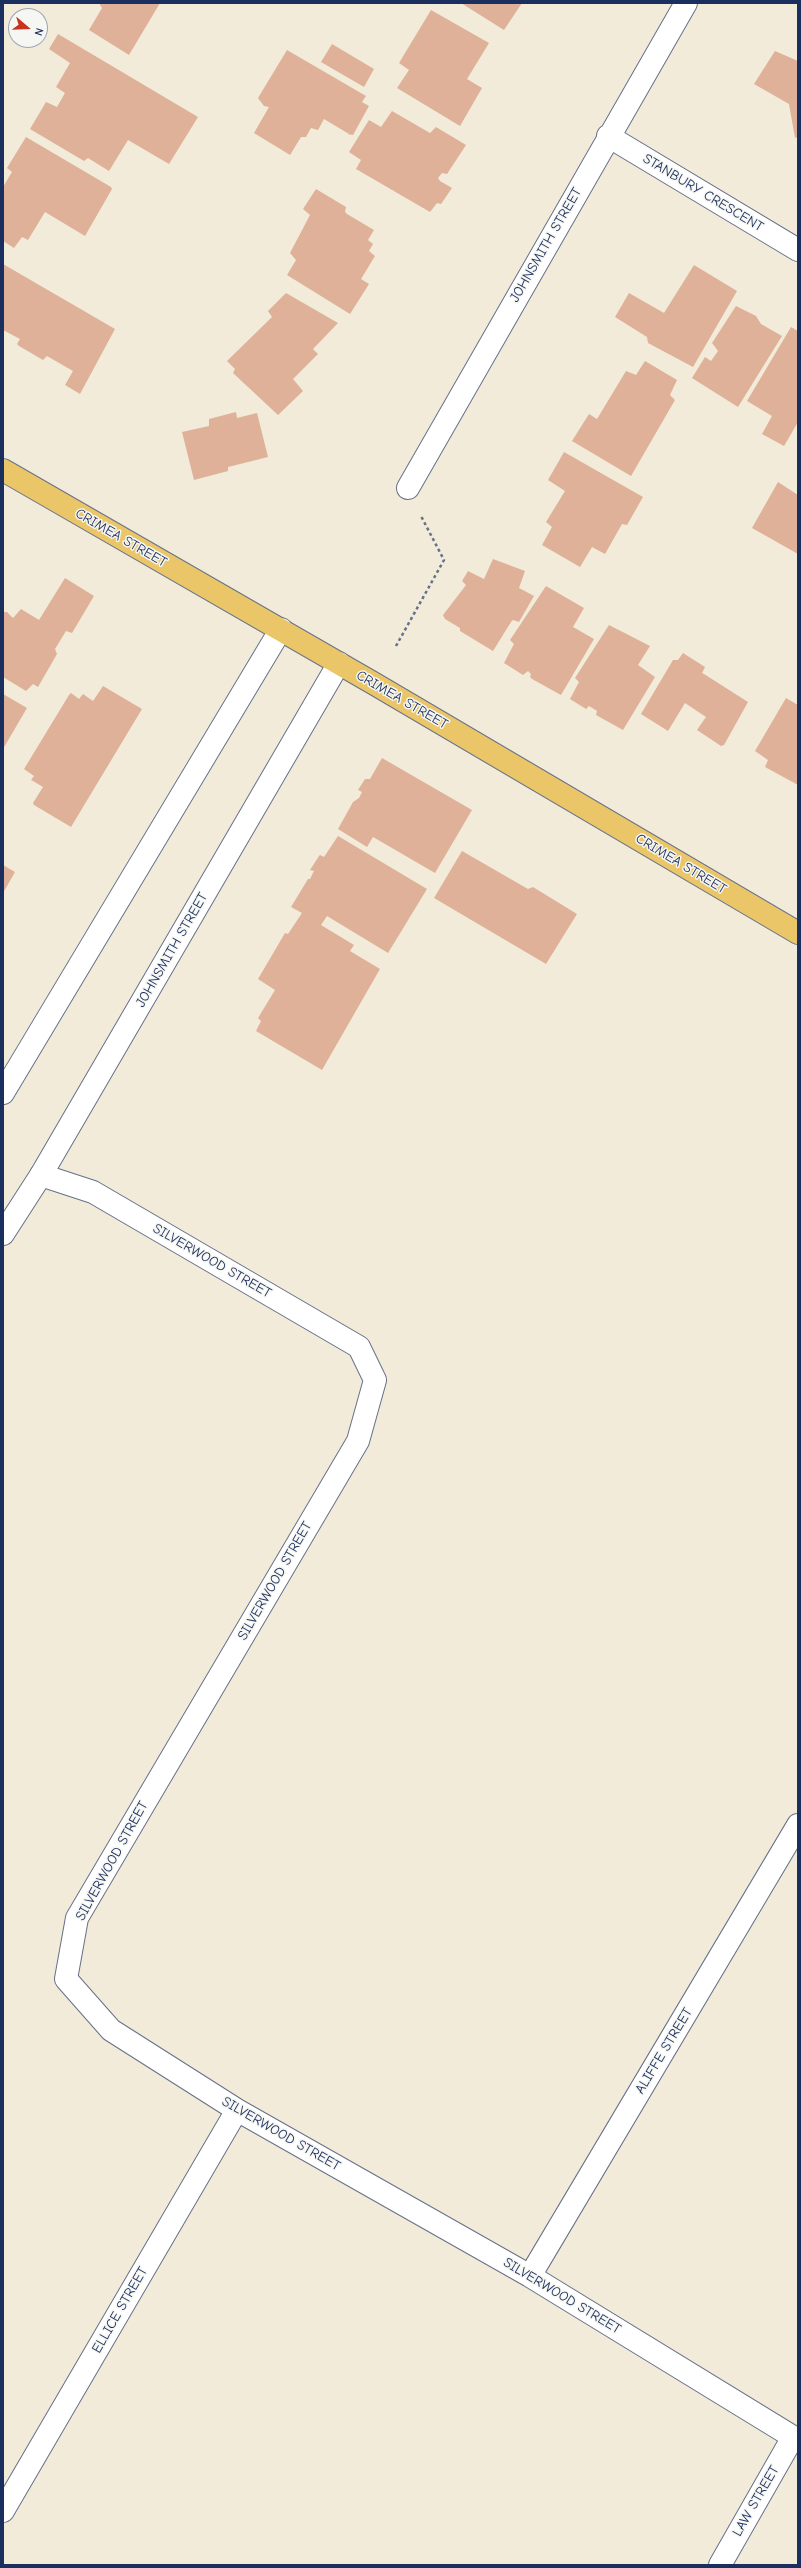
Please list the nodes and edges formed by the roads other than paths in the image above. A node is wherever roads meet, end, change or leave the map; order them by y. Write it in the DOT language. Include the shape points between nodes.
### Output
graph roads {
  1 [pos="686,3"];
  2 [pos="608,136"];
  3 [pos="798,250"];
  4 [pos="3,470"];
  5 [pos="408,488"];
  6 [pos="280,629"];
  7 [pos="339,663"];
  8 [pos="798,933"];
  9 [pos="3,1093"];
  10 [pos="41,1175"];
  11 [pos="3,1234"];
  12 [pos="798,1825"];
  13 [pos="237,2110"];
  14 [pos="530,2276"];
  15 [pos="795,2439"];
  16 [pos="3,2511"];
  17 [pos="720,2565"];
  1 -- 2 [label="street, JOHNSMITH STREET"];
  2 -- 3 [label="street, STANBURY CRESCENT"];
  2 -- 5 [label="street, JOHNSMITH STREET"];
  4 -- 6 [label="main road, CRIMEA STREET"];
  6 -- 7 [label="main road, CRIMEA STREET"];
  6 -- 9 [label="street"];
  7 -- 8 [label="main road, CRIMEA STREET"];
  7 -- 10 [label="street, JOHNSMITH STREET"];
  10 -- 11 [label="street, JOHNSMITH STREET"];
  10 -- 13 [label="street, SILVERWOOD STREET" via="93,1192 359,1347 375,1380 358,1441 77,1918 71,1948 66,1979 112,2030"];
  12 -- 14 [label="street, ALIFFE STREET"];
  13 -- 14 [label="street, SILVERWOOD STREET"];
  13 -- 16 [label="street, ELLICE STREET"];
  14 -- 15 [label="street, SILVERWOOD STREET"];
  15 -- 17 [label="street, LAW STREET"];
}
